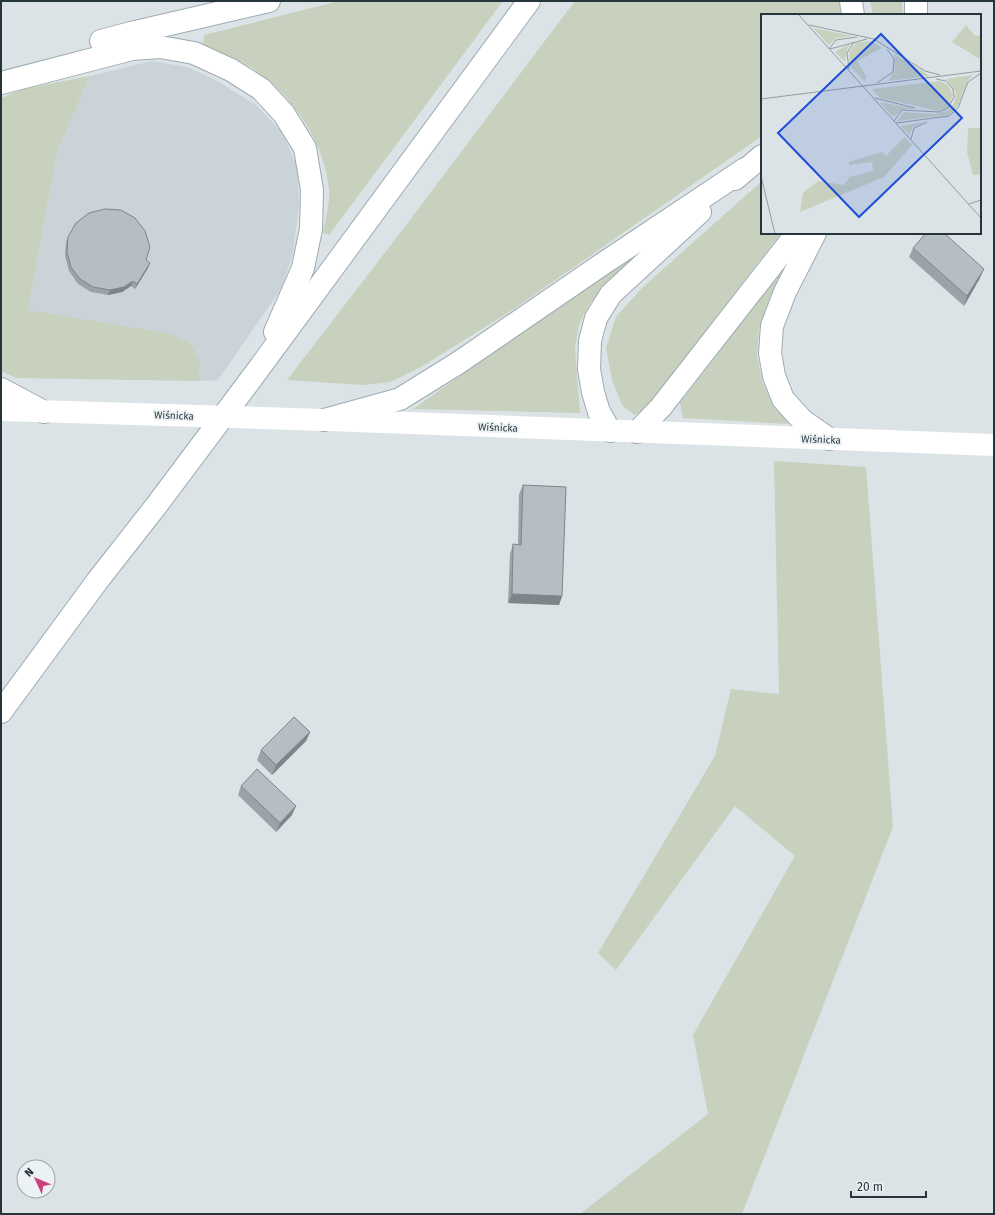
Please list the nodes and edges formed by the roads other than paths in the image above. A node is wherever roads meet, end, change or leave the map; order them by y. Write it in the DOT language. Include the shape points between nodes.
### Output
graph roads {
  1 [pos="269,1"];
  2 [pos="529,1"];
  3 [pos="851,1"];
  4 [pos="916,1"];
  5 [pos="853,14"];
  6 [pos="916,14"];
  7 [pos="1,69"];
  8 [pos="1,83"];
  9 [pos="754,163"];
  10 [pos="796,234"];
  11 [pos="815,234"];
  12 [pos="260,367"];
  13 [pos="1,389"];
  14 [pos="1,410"];
  15 [pos="44,412"];
  16 [pos="324,420"];
  17 [pos="610,431"];
  18 [pos="638,432"];
  19 [pos="829,439"];
  20 [pos="994,445"];
  21 [pos="1,712"];
  1 -- 7 [label="main road" via="131,33"];
  2 -- 12 [label="main road"];
  3 -- 5 [label="main road"];
  4 -- 6 [label="main road"];
  8 -- 12 [label="main road" via="132,49 160,47 194,53 231,70 261,89 284,114 305,148 312,190 311,229 303,268"];
  9 -- 16 [label="main road" via="458,363 400,399"];
  9 -- 17 [label="main road" via="611,294 596,318 590,341 589,369 599,412"];
  10 -- 18 [label="main road" via="661,407"];
  11 -- 19 [label="main road" via="785,292 772,326 770,353 774,376 783,399 802,420"];
  12 -- 21 [label="main road"];
  13 -- 15 [label="main road"];
  14 -- 15 [label="main road, Wiśnicka"];
  15 -- 16 [label="main road, Wiśnicka, bridge"];
  16 -- 17 [label="main road, Wiśnicka"];
  17 -- 18 [label="main road, Wiśnicka"];
  18 -- 19 [label="main road, Wiśnicka"];
  19 -- 20 [label="main road, Wiśnicka"];
}
